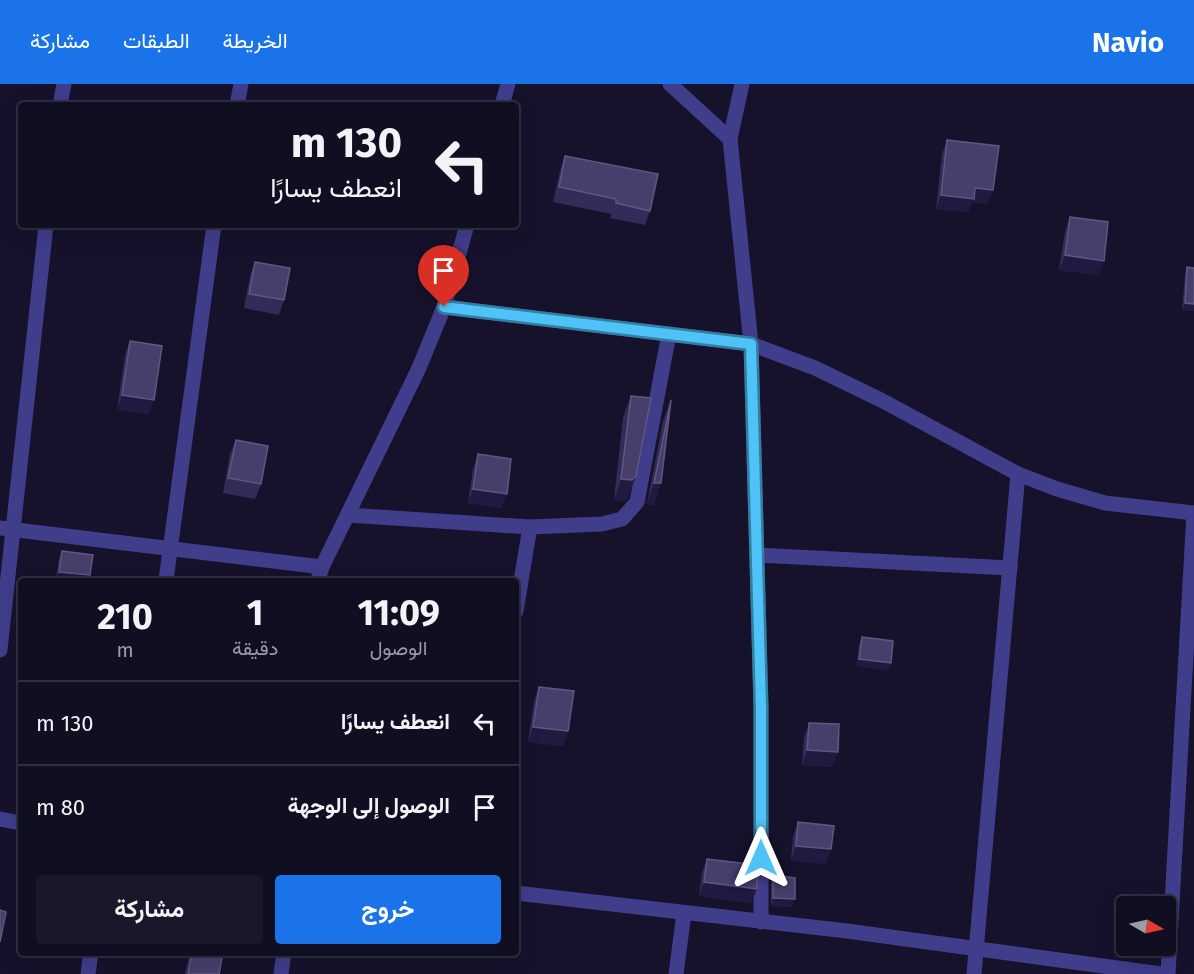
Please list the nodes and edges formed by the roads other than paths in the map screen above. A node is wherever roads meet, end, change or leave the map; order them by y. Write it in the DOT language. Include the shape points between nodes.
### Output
graph roads {
  1 [pos="64,84"];
  2 [pos="241,84"];
  3 [pos="508,84"];
  4 [pos="670,84"];
  5 [pos="742,84"];
  6 [pos="61,102"];
  7 [pos="238,102"];
  8 [pos="503,102"];
  9 [pos="730,139"];
  10 [pos="46,228"];
  11 [pos="214,228"];
  12 [pos="466,228"];
  13 [pos="444,307"];
  14 [pos="669,334"];
  15 [pos="751,344"];
  16 [pos="1018,474"];
  17 [pos="1194,513"];
  18 [pos="348,515"];
  19 [pos="530,527"];
  20 [pos="7,529"];
  21 [pos="170,549"];
  22 [pos="757,555"];
  23 [pos="1010,568"];
  24 [pos="320,574"];
  25 [pos="166,578"];
  26 [pos="519,592"];
  27 [pos="0,650"];
  28 [pos="0,819"];
  29 [pos="18,822"];
  30 [pos="519,894"];
  31 [pos="684,913"];
  32 [pos="762,922"];
  33 [pos="977,948"];
  34 [pos="90,956"];
  35 [pos="284,956"];
  36 [pos="88,974"];
  37 [pos="281,974"];
  38 [pos="676,974"];
  39 [pos="974,974"];
  40 [pos="1161,974"];
  41 [pos="1168,974"];
  1 -- 6 [label="street"];
  2 -- 7 [label="street"];
  3 -- 8 [label="street"];
  4 -- 9 [label="street"];
  5 -- 9 [label="street"];
  9 -- 15 [label="street"];
  10 -- 20 [label="street"];
  11 -- 21 [label="street"];
  12 -- 13 [label="street"];
  13 -- 14 [label="street"];
  13 -- 18 [label="street"];
  14 -- 15 [label="street"];
  14 -- 19 [label="street" via="637,502 622,519 602,524"];
  15 -- 16 [label="street" via="815,368 881,400"];
  15 -- 22 [label="street"];
  16 -- 17 [label="street" via="1105,503"];
  16 -- 23 [label="street"];
  17 -- 41 [label="street"];
  18 -- 19 [label="street"];
  18 -- 24 [label="street"];
  19 -- 26 [label="street"];
  20 -- 21 [label="street"];
  20 -- 27 [label="street"];
  21 -- 24 [label="street"];
  21 -- 25 [label="street"];
  22 -- 23 [label="street"];
  22 -- 32 [label="street"];
  23 -- 33 [label="street"];
  28 -- 29 [label="street"];
  30 -- 31 [label="street"];
  31 -- 32 [label="street"];
  31 -- 38 [label="street"];
  32 -- 33 [label="street"];
  33 -- 39 [label="street"];
  33 -- 40 [label="street"];
  34 -- 36 [label="street"];
  35 -- 37 [label="street"];
}
